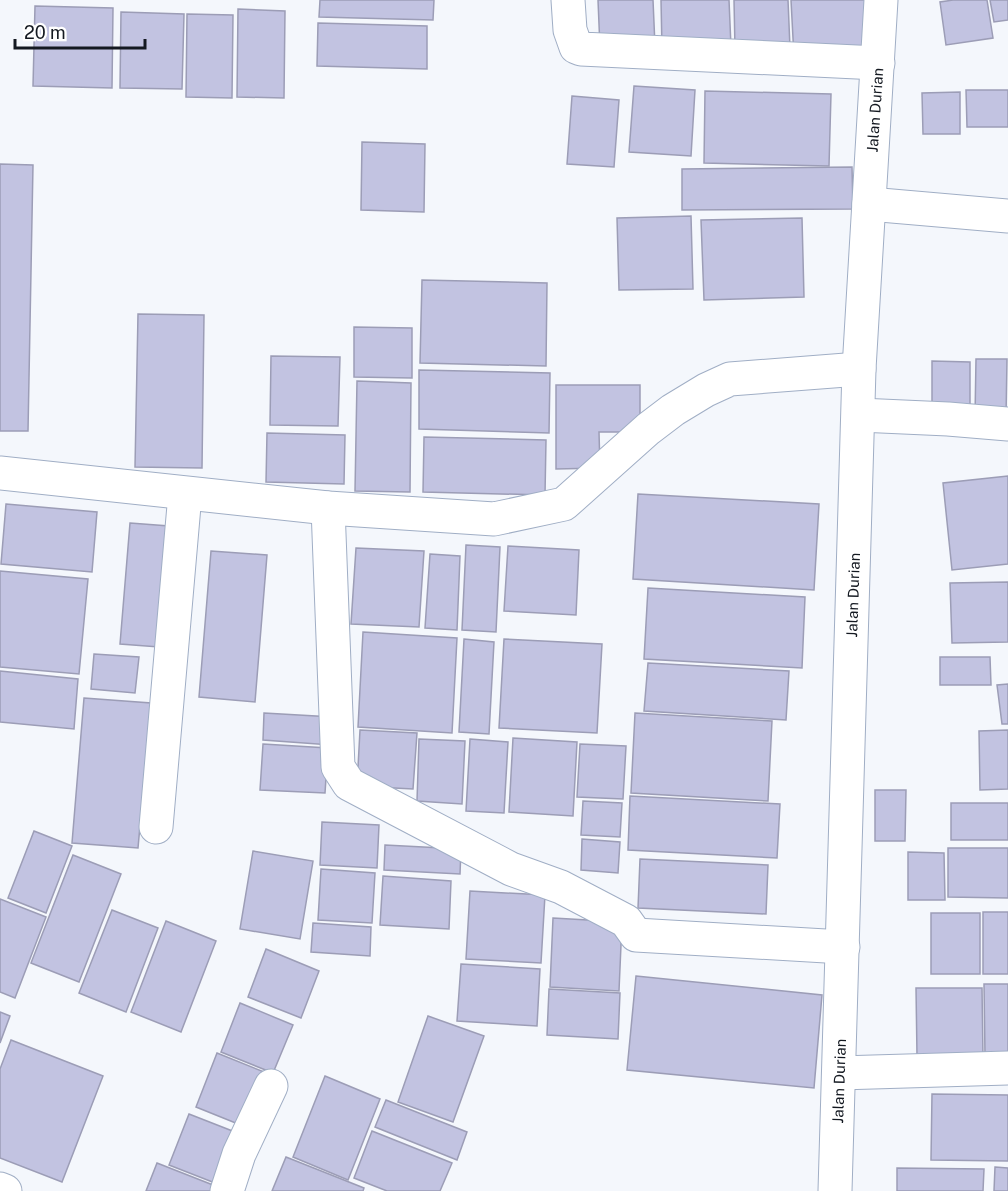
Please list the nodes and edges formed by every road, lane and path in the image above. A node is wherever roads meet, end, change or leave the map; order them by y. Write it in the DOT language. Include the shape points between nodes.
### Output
graph roads {
  1 [pos="567,0"];
  2 [pos="881,0"];
  3 [pos="878,63"];
  4 [pos="869,204"];
  5 [pos="1008,216"];
  6 [pos="859,369"];
  7 [pos="859,415"];
  8 [pos="1008,424"];
  9 [pos="0,473"];
  10 [pos="185,494"];
  11 [pos="328,508"];
  12 [pos="156,827"];
  13 [pos="843,947"];
  14 [pos="1008,1068"];
  15 [pos="839,1073"];
  16 [pos="271,1086"];
  17 [pos="0,1189"];
  18 [pos="5,1191"];
  19 [pos="227,1191"];
  20 [pos="835,1191"];
  1 -- 3 [label="street" via="570,30 581,50"];
  2 -- 3 [label="street, Jalan Durian"];
  3 -- 4 [label="street, Jalan Durian"];
  4 -- 5 [label="street"];
  4 -- 6 [label="street, Jalan Durian"];
  6 -- 7 [label="street, Jalan Durian"];
  6 -- 11 [label="street" via="730,380 706,390 648,429 564,504 494,519"];
  7 -- 8 [label="street"];
  7 -- 13 [label="street, Jalan Durian"];
  9 -- 10 [label="street"];
  10 -- 11 [label="street"];
  10 -- 12 [label="street"];
  11 -- 13 [label="street" via="338,767 349,784 511,869 561,887 626,921 636,935"];
  13 -- 15 [label="street, Jalan Durian"];
  14 -- 15 [label="street"];
  15 -- 20 [label="street, Jalan Durian"];
  16 -- 19 [label="street" via="239,1154"];
  17 -- 18 [label="street"];
}
